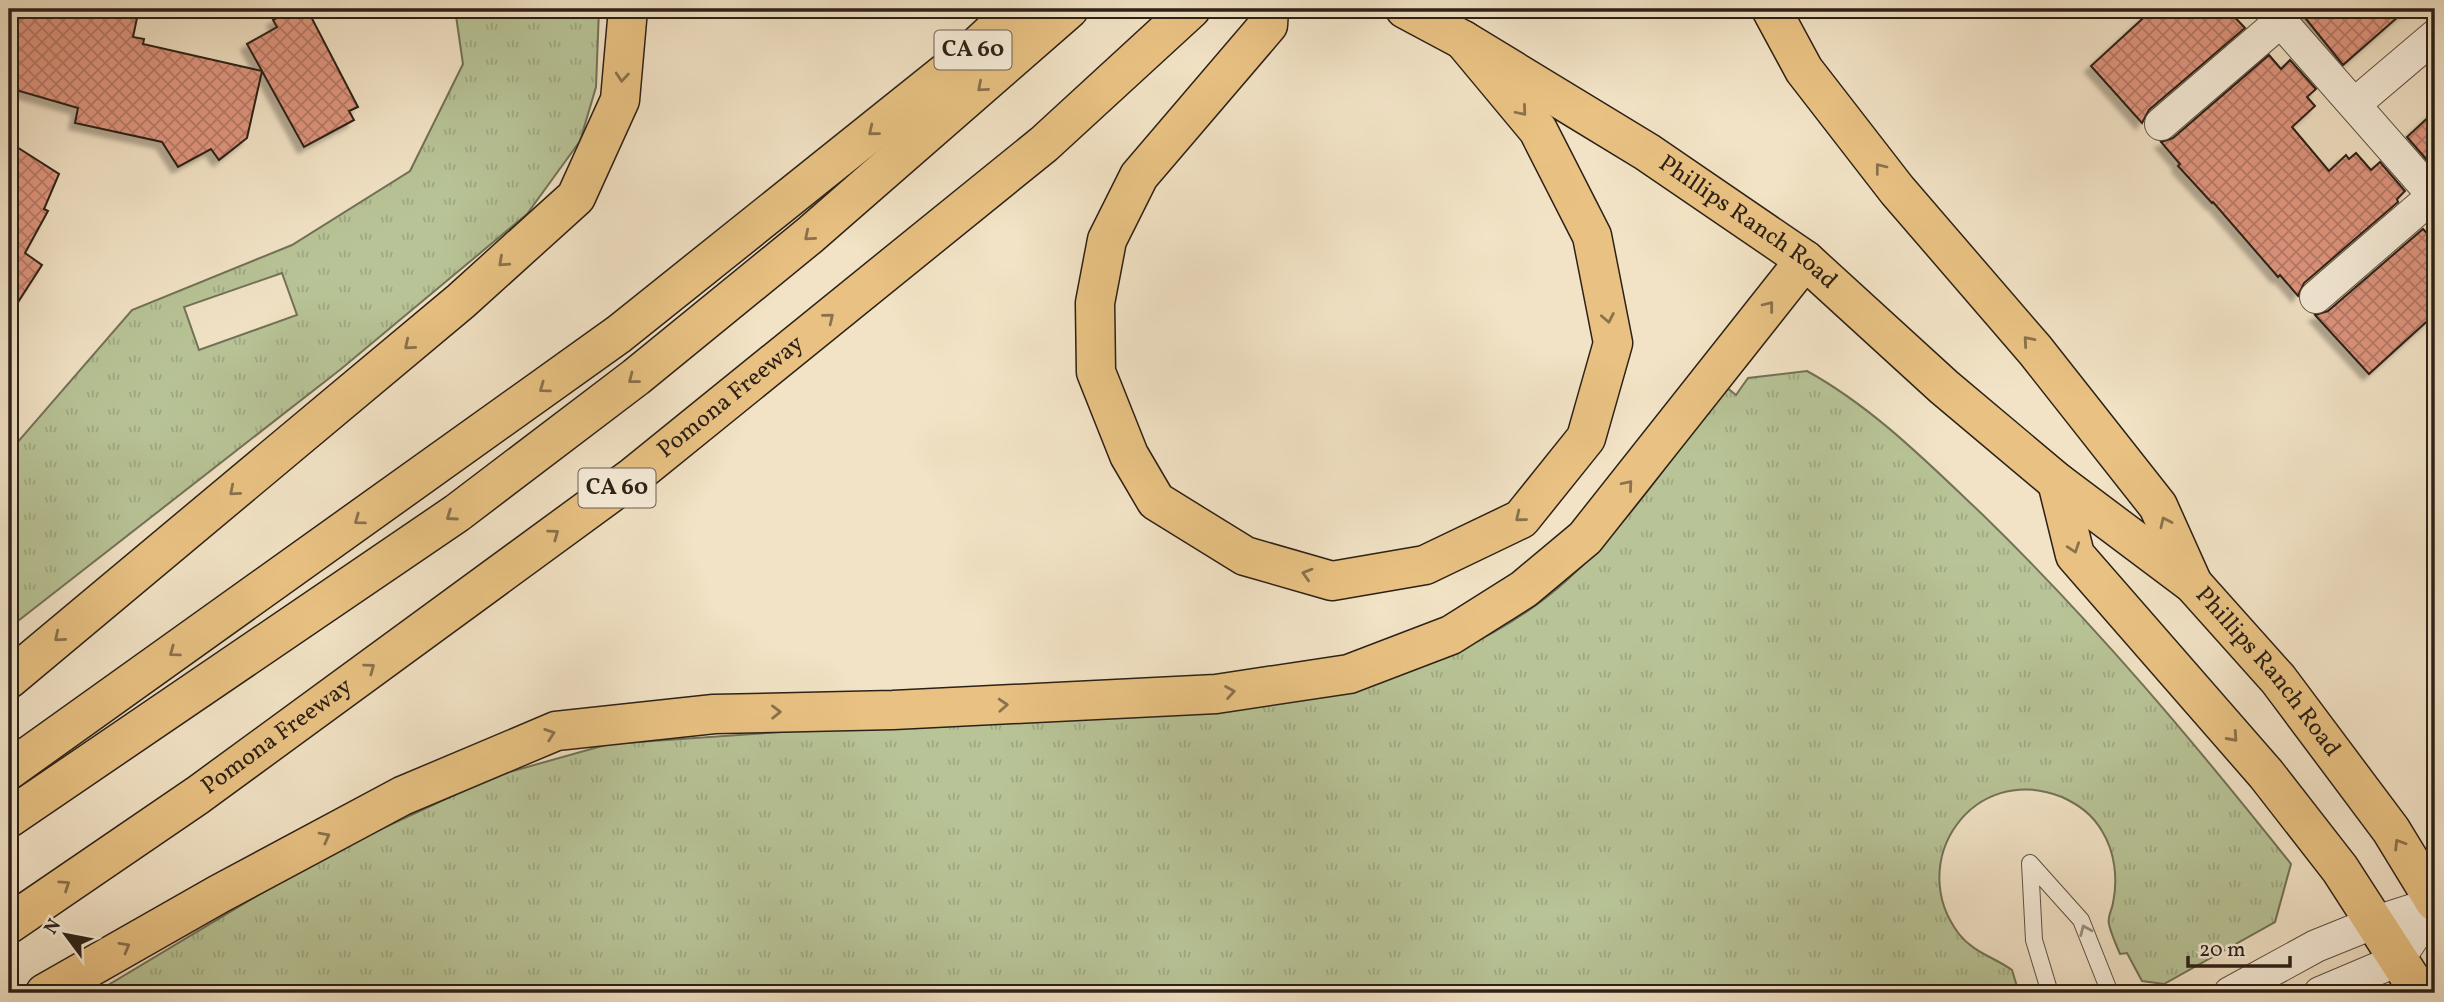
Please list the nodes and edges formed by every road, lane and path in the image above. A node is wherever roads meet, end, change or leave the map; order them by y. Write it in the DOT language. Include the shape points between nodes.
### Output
graph roads {
  1 [pos="628,9"];
  2 [pos="984,9"];
  3 [pos="1017,9"];
  4 [pos="1069,9"];
  5 [pos="1191,9"];
  6 [pos="1269,9"];
  7 [pos="1771,9"];
  8 [pos="1408,10"];
  9 [pos="2276,15"];
  10 [pos="2435,36"];
  11 [pos="1463,40"];
  12 [pos="926,88"];
  13 [pos="2356,103"];
  14 [pos="2161,124"];
  15 [pos="2434,196"];
  16 [pos="1805,260"];
  17 [pos="2316,298"];
  18 [pos="2057,482"];
  19 [pos="2193,584"];
  20 [pos="9,679"];
  21 [pos="9,770"];
  22 [pos="9,818"];
  23 [pos="2435,903"];
  24 [pos="2373,923"];
  25 [pos="9,924"];
  26 [pos="2398,960"];
  27 [pos="45,993"];
  28 [pos="2050,993"];
  29 [pos="2110,993"];
  30 [pos="2230,993"];
  31 [pos="2320,993"];
  32 [pos="2420,993"];
  1 -- 20 [label="main road, one-way" via="620,100 576,197 461,301"];
  2 -- 12 [label="main road"];
  3 -- 12 [label="main road, CA 60"];
  4 -- 22 [label="main road, one-way" via="810,235 615,393 457,513"];
  25 -- 5 [label="main road, Pomona Freeway / CA 60, one-way" via="198,794 634,475 1044,144"];
  11 -- 6 [label="main road, one-way" via="1538,130 1592,236 1613,343 1586,438 1521,519 1425,565 1332,581 1245,556 1156,500 1129,455 1096,372 1095,303 1107,240 1139,176 1268,25"];
  19 -- 7 [label="main road, one-way" via="2158,506 1804,70"];
  8 -- 11 [label="main road, Phillips Ranch Road"];
  9 -- 13 [label="street"];
  9 -- 14 [label="street"];
  10 -- 13 [label="street"];
  11 -- 16 [label="main road, Phillips Ranch Road" via="1647,152"];
  12 -- 21 [label="main road, CA 60, one-way" via="619,334"];
  13 -- 15 [label="street"];
  15 -- 17 [label="street"];
  16 -- 18 [label="main road, Phillips Ranch Road"];
  27 -- 16 [label="main road, one-way" via="402,796 556,731 714,713 893,710 1216,694 1349,674 1451,635 1524,589 1585,538"];
  18 -- 19 [label="main road, Phillips Ranch Road"];
  18 -- 24 [label="main road, one-way" via="2075,555 2266,774 2340,869"];
  23 -- 19 [label="main road, Phillips Ranch Road, one-way" via="2390,830 2278,679"];
  23 -- 24 [label="street"];
  23 -- 26 [label="street"];
  24 -- 26 [label="main road"];
  24 -- 30 [label="street" via="2316,946"];
  26 -- 31 [label="street"];
  26 -- 32 [label="main road"];
  29 -- 28 [label="lane, one-way" via="2081,920 2030,863 2034,940"];
}
